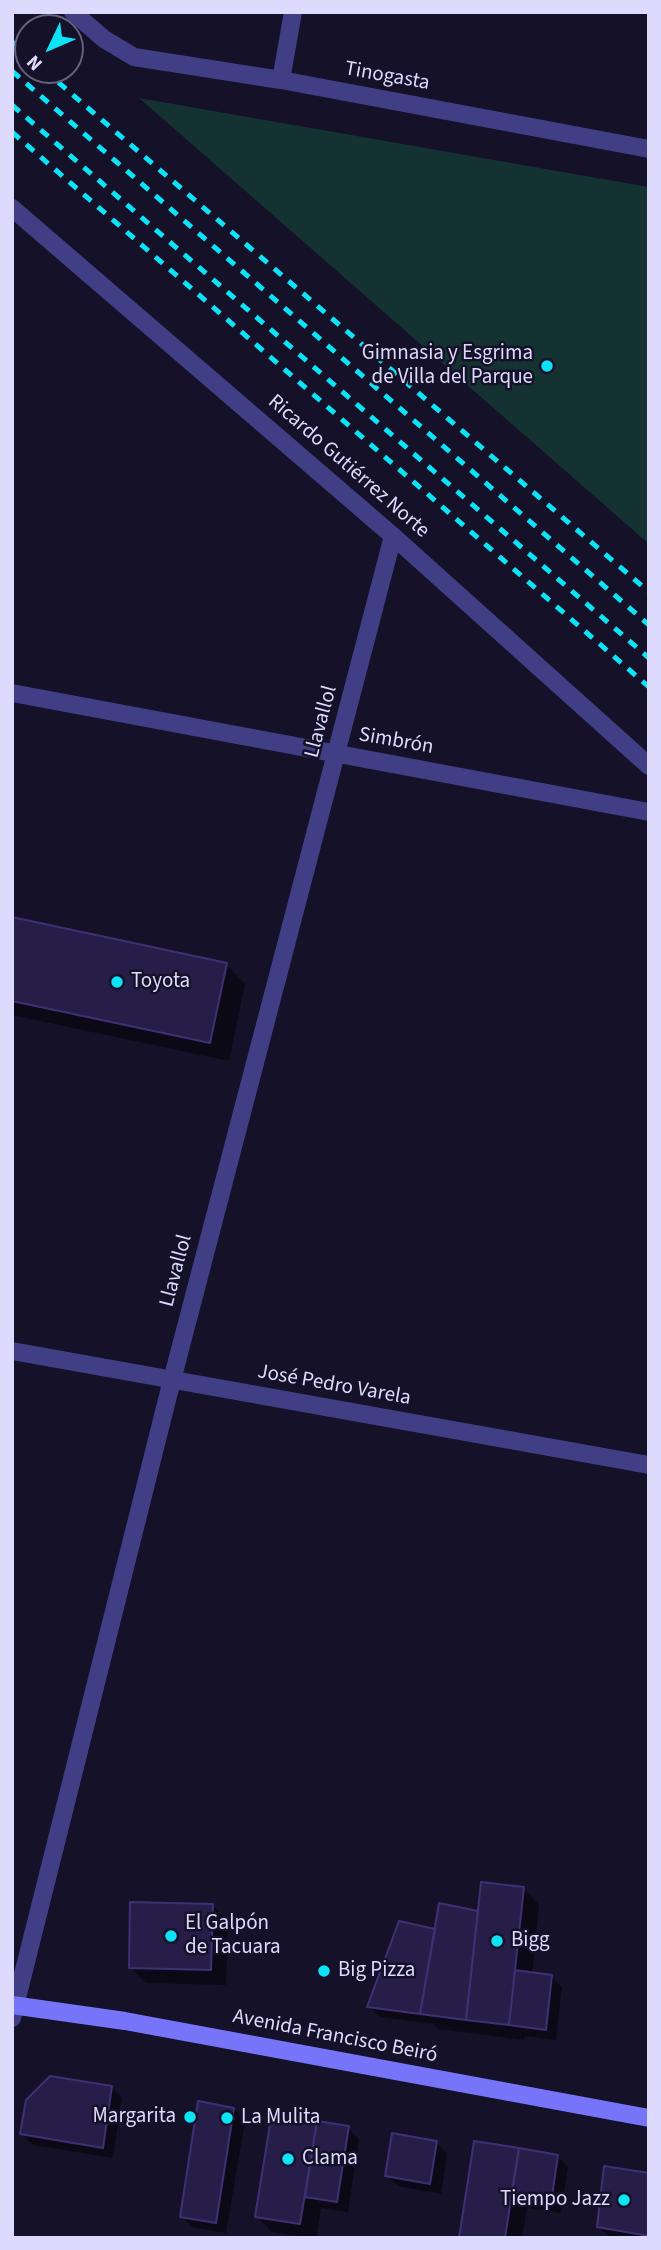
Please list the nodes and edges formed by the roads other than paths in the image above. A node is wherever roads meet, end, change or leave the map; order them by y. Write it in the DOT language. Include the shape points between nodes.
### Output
graph roads {
  1 [pos="74,12"];
  2 [pos="293,12"];
  3 [pos="281,80"];
  4 [pos="649,149"];
  5 [pos="12,208"];
  6 [pos="393,536"];
  7 [pos="12,693"];
  8 [pos="337,755"];
  9 [pos="649,766"];
  10 [pos="649,812"];
  11 [pos="12,1351"];
  12 [pos="172,1380"];
  13 [pos="649,1465"];
  14 [pos="13,2009"];
  15 [pos="649,2118"];
  1 -- 3 [label="street, Tinogasta" via="104,39 134,57"];
  2 -- 3 [label="street"];
  3 -- 4 [label="street, Tinogasta"];
  5 -- 6 [label="street, Ricardo Gutiérrez Norte"];
  6 -- 8 [label="street, Llavallol"];
  6 -- 9 [label="street, Ricardo Gutiérrez Norte"];
  7 -- 8 [label="street, Simbrón"];
  8 -- 10 [label="street, Simbrón"];
  8 -- 12 [label="street, Llavallol"];
  11 -- 12 [label="street, José Pedro Varela"];
  12 -- 13 [label="street, José Pedro Varela"];
  12 -- 14 [label="street, Llavallol"];
  14 -- 15 [label="main road, Avenida Francisco Beiró" via="125,2021"];
}
